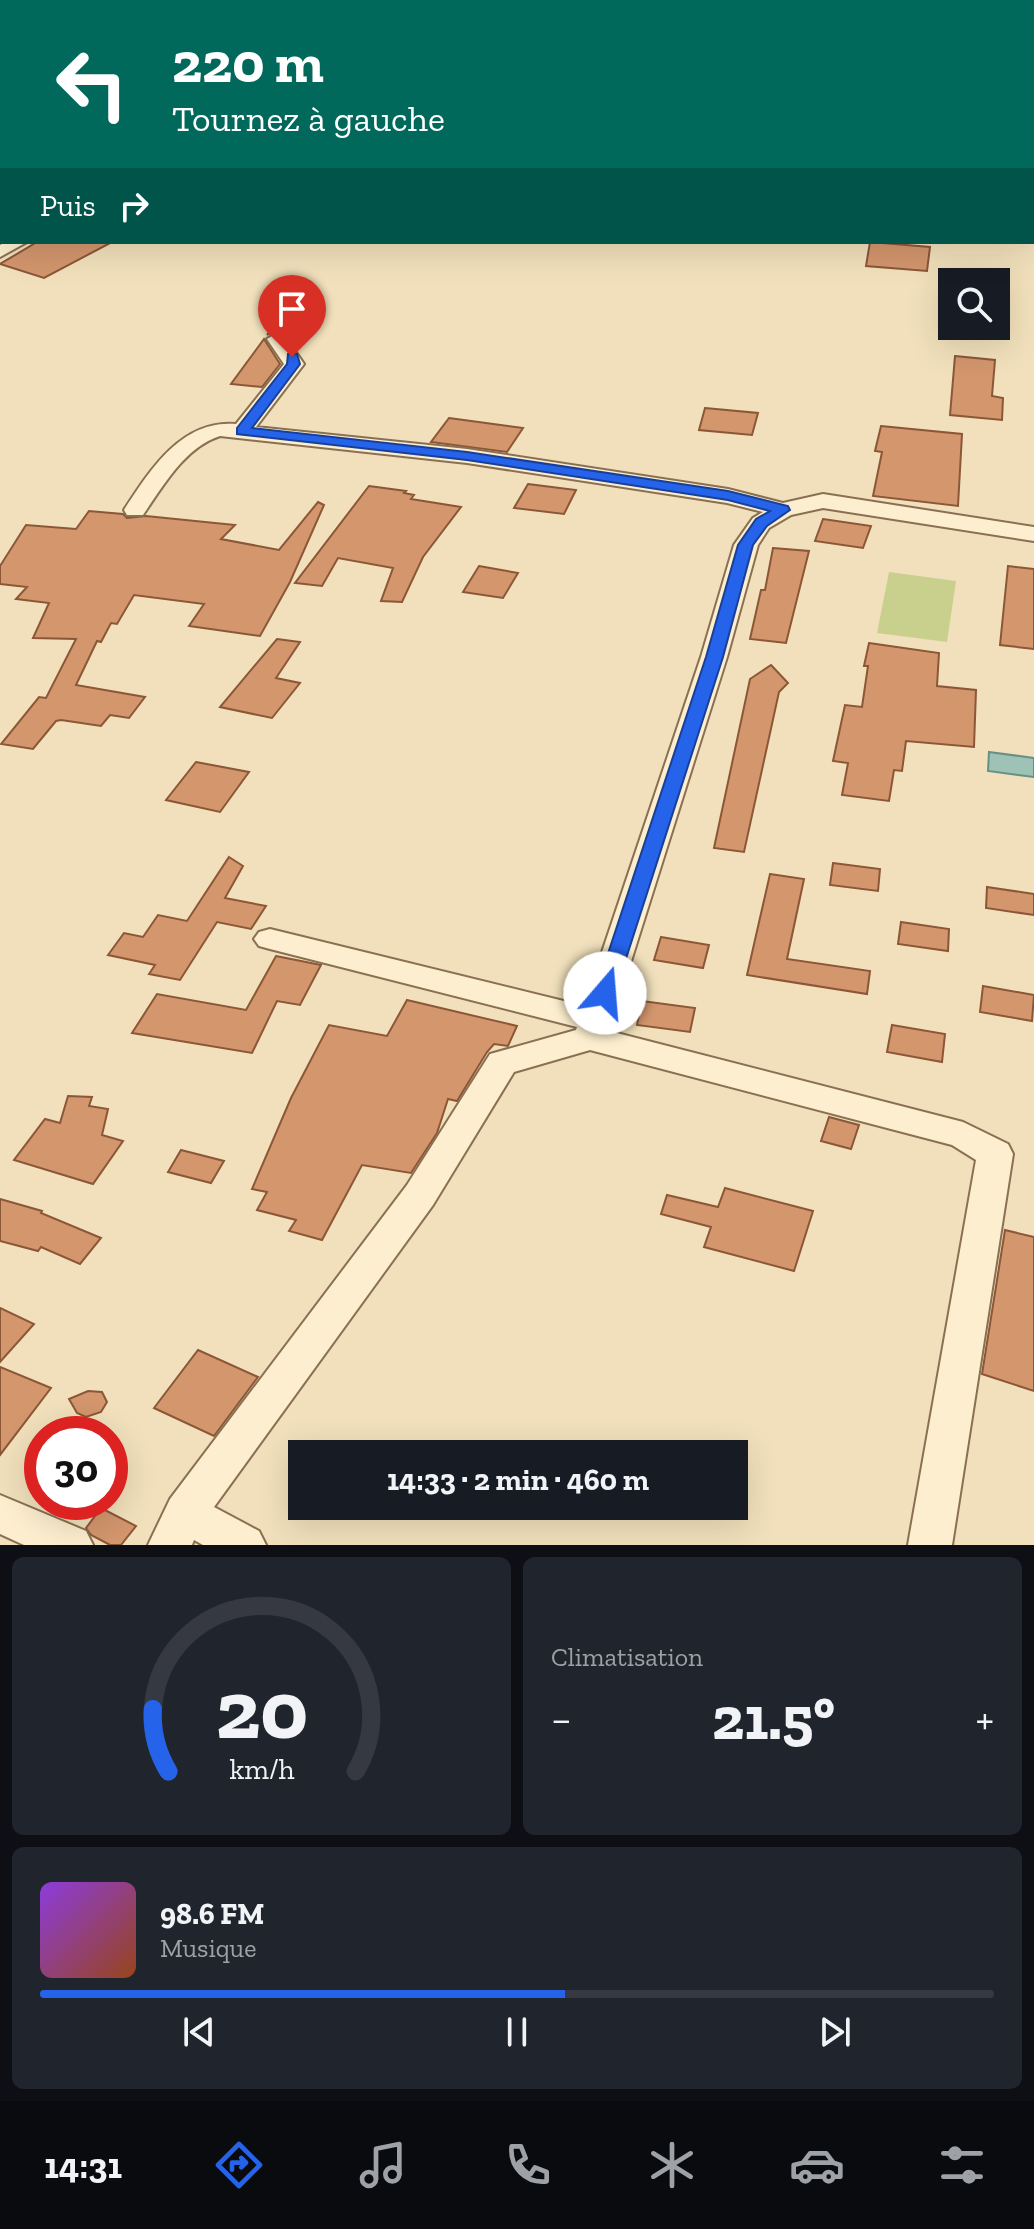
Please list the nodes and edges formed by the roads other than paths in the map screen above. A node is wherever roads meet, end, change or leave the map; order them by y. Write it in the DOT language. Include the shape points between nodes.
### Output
graph roads {
  1 [pos="277,339"];
  2 [pos="242,431"];
  3 [pos="135,510"];
  4 [pos="783,510"];
  5 [pos="1034,534"];
  6 [pos="270,939"];
  7 [pos="593,1029"];
  8 [pos="0,1514"];
  9 [pos="178,1529"];
  10 [pos="71,1545"];
  11 [pos="244,1545"];
  12 [pos="930,1545"];
  1 -- 2 [label="street" via="294,364"];
  2 -- 3 [label="street" via="219,429 197,436"];
  2 -- 4 [label="street" via="482,458 728,496"];
  4 -- 5 [label="street" via="823,501"];
  4 -- 7 [label="street" via="761,523 746,545"];
  6 -- 7 [label="street"];
  7 -- 9 [label="street" via="502,1063 420,1195"];
  7 -- 12 [label="street" via="963,1135 995,1154"];
  8 -- 10 [label="street"];
  9 -- 11 [label="street"];
}
